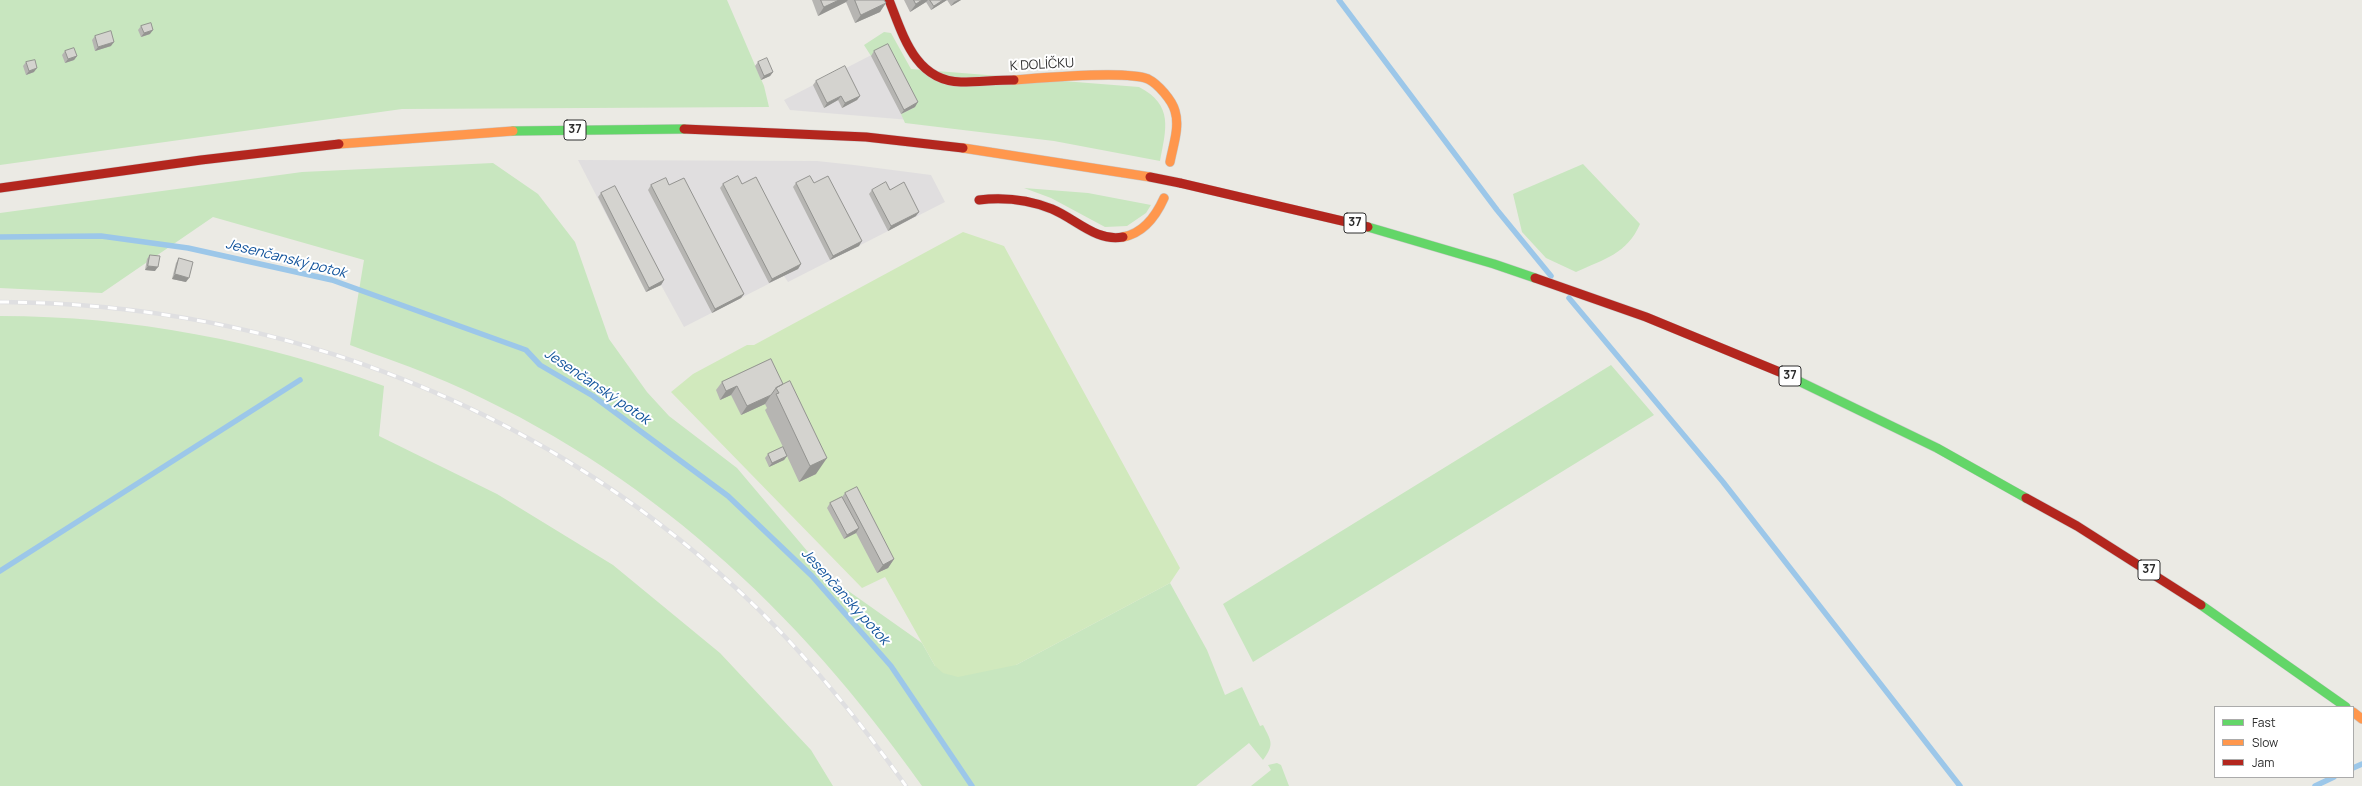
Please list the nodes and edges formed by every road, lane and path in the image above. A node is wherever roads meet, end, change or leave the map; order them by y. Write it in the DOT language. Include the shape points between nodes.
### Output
graph roads {
  1 [pos="889,0"];
  2 [pos="1170,162"];
  3 [pos="0,188"];
  4 [pos="1164,198"];
  5 [pos="979,200"];
  6 [pos="2345,706"];
  7 [pos="2354,713"];
  8 [pos="2362,719"];
  1 -- 2 [label="main road, K DOLÍČKU" via="913,57 930,74 946,81 1090,76 1129,76 1146,79 1160,88 1175,110 1177,127"];
  3 -- 6 [label="main road, 37, bridge" via="172,164 362,142 522,131 632,129 858,136 1016,154 1256,198 1373,227 1527,274 1583,293 1779,372 1901,429 1990,475 2093,534 2185,593"];
  4 -- 5 [label="main road" via="1161,208 1148,226 1120,238 1096,234 1054,210 1038,205 1017,200"];
  7 -- 8 [label="main road"];
}
